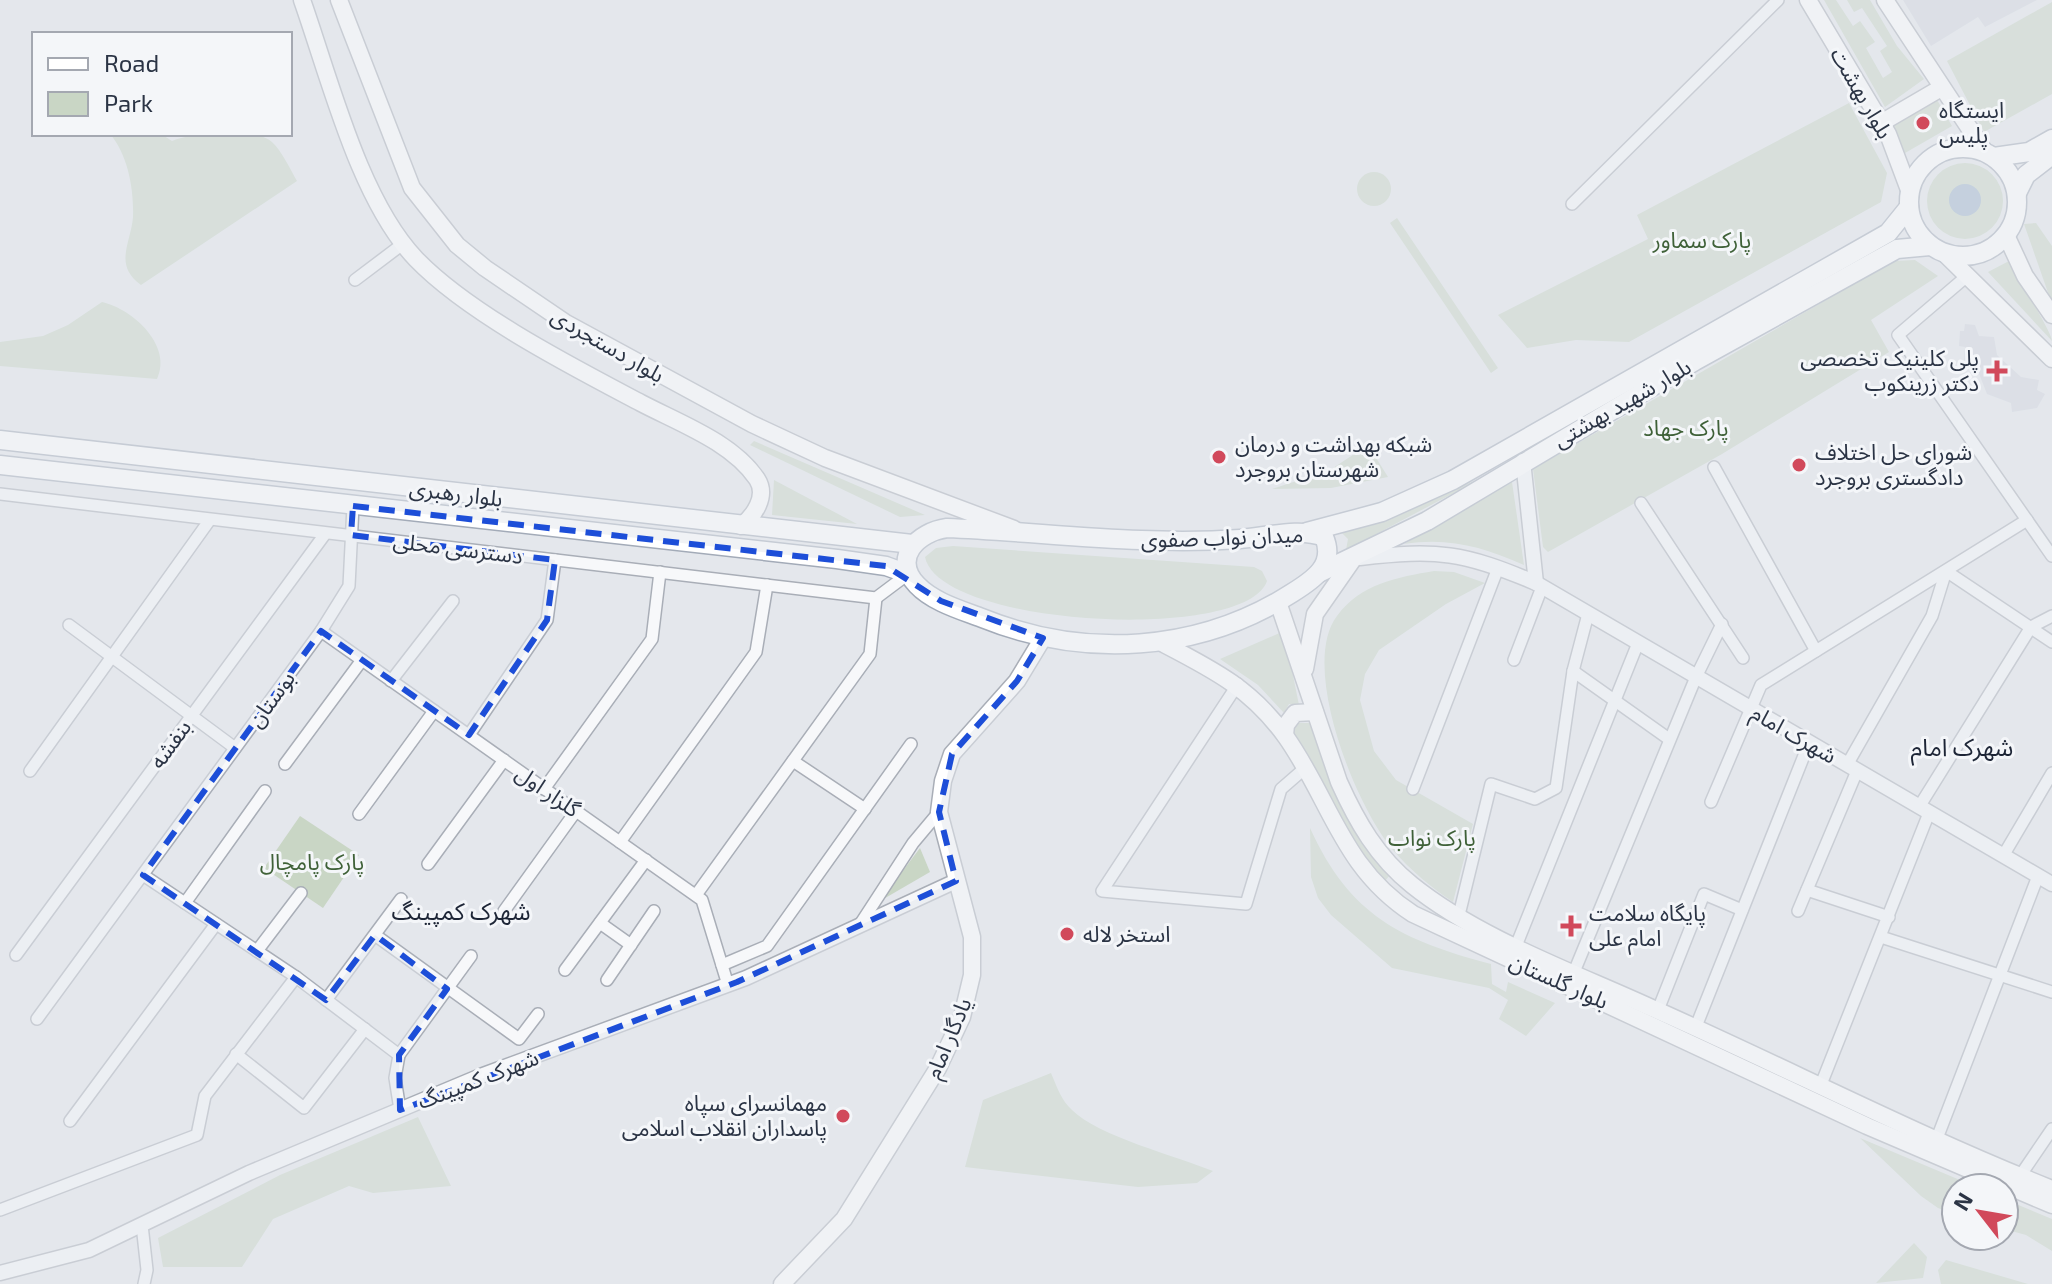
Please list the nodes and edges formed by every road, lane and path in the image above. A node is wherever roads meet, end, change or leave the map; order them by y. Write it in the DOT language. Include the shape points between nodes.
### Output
graph roads {
  1 [pos="302,0"];
  2 [pos="339,0"];
  3 [pos="1778,0"];
  4 [pos="1808,0"];
  5 [pos="1885,0"];
  6 [pos="1941,88"];
  7 [pos="1881,123"];
  8 [pos="2052,139"];
  9 [pos="1989,154"];
  10 [pos="2052,155"];
  11 [pos="2017,193"];
  12 [pos="1909,199"];
  13 [pos="1572,204"];
  14 [pos="2006,235"];
  15 [pos="404,243"];
  16 [pos="1937,250"];
  17 [pos="1967,276"];
  18 [pos="355,280"];
  19 [pos="2052,315"];
  20 [pos="2052,359"];
  21 [pos="0,440"];
  22 [pos="1523,461"];
  23 [pos="0,465"];
  24 [pos="1714,467"];
  25 [pos="0,494"];
  26 [pos="1641,503"];
  27 [pos="353,506"];
  28 [pos="2027,520"];
  29 [pos="209,521"];
  30 [pos="741,526"];
  31 [pos="1023,532"];
  32 [pos="1306,532"];
  33 [pos="325,534"];
  34 [pos="351,535"];
  35 [pos="912,544"];
  36 [pos="2052,556"];
  37 [pos="1354,558"];
  38 [pos="555,560"];
  39 [pos="1498,568"];
  40 [pos="1946,571"];
  41 [pos="660,572"];
  42 [pos="1319,573"];
  43 [pos="908,574"];
  44 [pos="767,585"];
  45 [pos="1539,585"];
  46 [pos="876,598"];
  47 [pos="453,601"];
  48 [pos="1278,602"];
  49 [pos="1588,614"];
  50 [pos="2052,616"];
  51 [pos="1722,624"];
  52 [pos="69,625"];
  53 [pos="2031,627"];
  54 [pos="321,631"];
  55 [pos="1043,638"];
  56 [pos="1160,642"];
  57 [pos="2052,642"];
  58 [pos="1638,643"];
  59 [pos="1816,651"];
  60 [pos="112,656"];
  61 [pos="1743,658"];
  62 [pos="362,660"];
  63 [pos="1514,660"];
  64 [pos="1573,671"];
  65 [pos="1696,677"];
  66 [pos="1304,679"];
  67 [pos="391,681"];
  68 [pos="1238,684"];
  69 [pos="1615,700"];
  70 [pos="1751,709"];
  71 [pos="434,711"];
  72 [pos="1315,712"];
  73 [pos="192,715"];
  74 [pos="469,735"];
  75 [pos="1285,735"];
  76 [pos="1669,739"];
  77 [pos="1809,743"];
  78 [pos="911,744"];
  79 [pos="235,748"];
  80 [pos="504,760"];
  81 [pos="793,761"];
  82 [pos="285,764"];
  83 [pos="1852,768"];
  84 [pos="1304,769"];
  85 [pos="30,771"];
  86 [pos="2052,773"];
  87 [pos="544,789"];
  88 [pos="1413,789"];
  89 [pos="265,791"];
  90 [pos="1711,802"];
  91 [pos="865,809"];
  92 [pos="1924,810"];
  93 [pos="576,811"];
  94 [pos="939,812"];
  95 [pos="359,814"];
  96 [pos="620,842"];
  97 [pos="2003,856"];
  98 [pos="646,860"];
  99 [pos="428,864"];
  100 [pos="1393,867"];
  101 [pos="143,875"];
  102 [pos="2038,876"];
  103 [pos="956,881"];
  104 [pos="2052,884"];
  105 [pos="1377,887"];
  106 [pos="1807,890"];
  107 [pos="301,893"];
  108 [pos="696,895"];
  109 [pos="401,899"];
  110 [pos="185,903"];
  111 [pos="1742,910"];
  112 [pos="504,911"];
  113 [pos="654,911"];
  114 [pos="1798,911"];
  115 [pos="1459,915"];
  116 [pos="1889,917"];
  117 [pos="600,923"];
  118 [pos="216,924"];
  119 [pos="859,926"];
  120 [pos="375,935"];
  121 [pos="1881,937"];
  122 [pos="631,945"];
  123 [pos="1516,946"];
  124 [pos="257,951"];
  125 [pos="16,955"];
  126 [pos="471,956"];
  127 [pos="722,965"];
  128 [pos="565,970"];
  129 [pos="1574,972"];
  130 [pos="296,977"];
  131 [pos="1999,977"];
  132 [pos="607,980"];
  133 [pos="728,985"];
  134 [pos="447,989"];
  135 [pos="2051,989"];
  136 [pos="326,1000"];
  137 [pos="1658,1010"];
  138 [pos="538,1014"];
  139 [pos="37,1019"];
  140 [pos="365,1029"];
  141 [pos="1695,1029"];
  142 [pos="236,1054"];
  143 [pos="399,1055"];
  144 [pos="1820,1087"];
  145 [pos="400,1110"];
  146 [pos="70,1121"];
  147 [pos="2052,1129"];
  148 [pos="1936,1141"];
  149 [pos="2010,1172"];
  150 [pos="2020,1176"];
  151 [pos="2052,1189"];
  152 [pos="2052,1205"];
  153 [pos="0,1210"];
  154 [pos="142,1225"];
  155 [pos="0,1273"];
  156 [pos="144,1284"];
  157 [pos="782,1284"];
  1 -- 15 [label="main road, بلوار دستجردی" via="373,195"];
  2 -- 31 [label="main road, بلوار دستجردی" via="412,188 457,245 485,268 566,323 752,424 825,458"];
  3 -- 13 [label="street"];
  4 -- 7 [label="main road, بلوار بهشت"];
  5 -- 6 [label="main road"];
  6 -- 7 [label="main road"];
  6 -- 9 [label="main road"];
  7 -- 12 [label="main road, بلوار بهشت"];
  8 -- 9 [label="main road" via="2029,152"];
  9 -- 11 [label="main road" via="2005,167"];
  9 -- 12 [label="main road" via="1958,147 1932,157 1922,166"];
  10 -- 11 [label="main road" via="2026,175"];
  11 -- 14 [label="main road"];
  12 -- 16 [label="main road" via="1914,226"];
  12 -- 32 [label="main road, بلوار شهید بهشتی" via="1888,233 1453,480 1382,512"];
  14 -- 16 [label="main road" via="1978,254"];
  14 -- 19 [label="main road"];
  15 -- 18 [label="street"];
  15 -- 30 [label="main road, بلوار دستجردی" via="449,289 579,370 715,442 744,465 761,494 752,517"];
  16 -- 17 [label="main road"];
  16 -- 22 [label="main road, بلوار شهید بهشتی" via="1897,249"];
  17 -- 20 [label="main road"];
  17 -- 28 [label="street" via="1898,335"];
  21 -- 30 [label="main road, بلوار رهبری"];
  22 -- 37 [label="main road, بلوار شهید بهشتی" via="1427,521"];
  22 -- 45 [label="street"];
  23 -- 27 [label="main road, بلوار رهبری"];
  24 -- 59 [label="street"];
  25 -- 29 [label="street, دسترسی محلی"];
  26 -- 51 [label="street"];
  27 -- 34 [label="street, بوستان"];
  27 -- 43 [label="main road, بلوار رهبری" via="837,559"];
  28 -- 36 [label="street"];
  28 -- 40 [label="street"];
  29 -- 33 [label="street, دسترسی محلی"];
  29 -- 60 [label="street"];
  30 -- 35 [label="main road, بلوار رهبری"];
  31 -- 32 [label="main road, میدان نواب صفوی" via="1129,541"];
  31 -- 35 [label="main road, میدان نواب صفوی" via="947,528"];
  32 -- 42 [label="main road, میدان نواب صفوی" via="1324,537 1329,550"];
  33 -- 34 [label="street, دسترسی محلی"];
  33 -- 73 [label="street, بنفشه"];
  34 -- 38 [label="street, دسترسی محلی"];
  34 -- 54 [label="street, بوستان" via="349,586"];
  35 -- 43 [label="main road"];
  37 -- 39 [label="street, شهرک امام" via="1438,551"];
  37 -- 42 [label="main road, بلوار شهید بهشتی"];
  37 -- 66 [label="main road" via="1315,614"];
  38 -- 41 [label="street, دسترسی محلی"];
  38 -- 74 [label="street" via="547,620"];
  39 -- 45 [label="street, شهرک امام"];
  39 -- 88 [label="street"];
  40 -- 53 [label="street"];
  40 -- 59 [label="street"];
  40 -- 83 [label="street" via="1932,616"];
  41 -- 44 [label="street, دسترسی محلی"];
  41 -- 87 [label="street" via="652,639"];
  42 -- 48 [label="main road, میدان نواب صفوی"];
  43 -- 46 [label="street"];
  43 -- 55 [label="main road, میدان نواب صفوی" via="941,601"];
  44 -- 46 [label="street, دسترسی محلی"];
  44 -- 96 [label="street" via="756,652"];
  45 -- 49 [label="street, شهرک امام"];
  45 -- 63 [label="street"];
  46 -- 81 [label="street" via="870,654"];
  47 -- 67 [label="street"];
  48 -- 56 [label="main road, میدان نواب صفوی" via="1214,630"];
  48 -- 66 [label="main road, بلوار گلستان"];
  49 -- 58 [label="street, شهرک امام"];
  49 -- 64 [label="street"];
  50 -- 53 [label="street"];
  51 -- 61 [label="street"];
  51 -- 65 [label="street"];
  52 -- 60 [label="street"];
  53 -- 57 [label="street"];
  53 -- 92 [label="street"];
  54 -- 62 [label="street, گلزار اول"];
  54 -- 79 [label="street, بوستان"];
  55 -- 56 [label="main road, میدان نواب صفوی" via="1087,645"];
  55 -- 94 [label="main road, یادگار امام" via="1017,681 952,754"];
  56 -- 68 [label="main road, بلوار گلستان"];
  58 -- 65 [label="street, شهرک امام"];
  58 -- 69 [label="street"];
  59 -- 70 [label="street" via="1761,685"];
  60 -- 73 [label="street"];
  60 -- 85 [label="street"];
  62 -- 67 [label="street, گلزار اول"];
  62 -- 82 [label="street"];
  64 -- 69 [label="street"];
  64 -- 115 [label="street" via="1556,788 1535,799 1491,784"];
  65 -- 70 [label="street, شهرک امام"];
  65 -- 76 [label="street"];
  66 -- 72 [label="main road, بلوار گلستان"];
  67 -- 71 [label="street, گلزار اول"];
  68 -- 75 [label="main road, بلوار گلستان"];
  68 -- 84 [label="street" via="1102,891 1246,904 1281,789"];
  69 -- 76 [label="street"];
  69 -- 123 [label="street"];
  70 -- 77 [label="street, شهرک امام"];
  70 -- 90 [label="street"];
  71 -- 74 [label="street, گلزار اول"];
  71 -- 95 [label="street"];
  72 -- 75 [label="main road" via="1295,713"];
  72 -- 100 [label="main road, بلوار گلستان" via="1352,809"];
  73 -- 79 [label="street"];
  73 -- 125 [label="street, بنفشه"];
  74 -- 80 [label="street, گلزار اول"];
  75 -- 84 [label="main road, بلوار گلستان"];
  76 -- 129 [label="street"];
  77 -- 83 [label="street, شهرک امام"];
  77 -- 111 [label="street"];
  78 -- 91 [label="street"];
  79 -- 101 [label="street, بوستان"];
  80 -- 87 [label="street, گلزار اول"];
  80 -- 99 [label="street"];
  81 -- 91 [label="street"];
  81 -- 108 [label="street"];
  83 -- 92 [label="street, شهرک امام"];
  83 -- 106 [label="street"];
  84 -- 105 [label="main road, بلوار گلستان" via="1351,855"];
  86 -- 97 [label="street"];
  87 -- 93 [label="street, گلزار اول"];
  89 -- 110 [label="street"];
  91 -- 127 [label="street" via="767,946"];
  92 -- 97 [label="street, شهرک امام"];
  92 -- 116 [label="street"];
  93 -- 96 [label="street, گلزار اول"];
  93 -- 112 [label="street"];
  94 -- 103 [label="main road, یادگار امام"];
  94 -- 119 [label="street"];
  96 -- 98 [label="street, گلزار اول"];
  97 -- 102 [label="street, شهرک امام"];
  98 -- 108 [label="street, گلزار اول"];
  98 -- 117 [label="street"];
  100 -- 105 [label="main road" via="1393,884"];
  100 -- 115 [label="main road, بلوار گلستان"];
  101 -- 110 [label="street"];
  101 -- 139 [label="street, بوستان"];
  102 -- 104 [label="street, شهرک امام"];
  102 -- 131 [label="street"];
  103 -- 119 [label="street, شهرک کمپینگ"];
  103 -- 157 [label="main road, یادگار امام" via="972,937 972,975 962,1017 938,1068 844,1219"];
  105 -- 152 [label="main road, بلوار گلستان" via="1426,922 1867,1126"];
  106 -- 114 [label="street"];
  106 -- 116 [label="street"];
  107 -- 124 [label="street"];
  108 -- 127 [label="street"];
  109 -- 120 [label="street"];
  110 -- 118 [label="street"];
  111 -- 137 [label="street" via="1704,894"];
  111 -- 141 [label="street"];
  113 -- 122 [label="street"];
  115 -- 123 [label="main road, بلوار گلستان"];
  116 -- 121 [label="street"];
  117 -- 122 [label="street"];
  117 -- 128 [label="street"];
  118 -- 124 [label="street"];
  118 -- 146 [label="street"];
  119 -- 133 [label="street, شهرک کمپینگ"];
  120 -- 134 [label="street"];
  120 -- 136 [label="street"];
  121 -- 131 [label="street"];
  121 -- 144 [label="street"];
  122 -- 132 [label="street"];
  123 -- 129 [label="main road, بلوار گلستان"];
  124 -- 130 [label="street"];
  126 -- 134 [label="street"];
  127 -- 133 [label="street"];
  129 -- 137 [label="main road, بلوار گلستان"];
  130 -- 136 [label="street"];
  130 -- 142 [label="street"];
  131 -- 135 [label="street"];
  131 -- 148 [label="street"];
  133 -- 145 [label="street, شهرک کمپینگ"];
  134 -- 138 [label="street" via="519,1039"];
  134 -- 143 [label="street"];
  136 -- 140 [label="street"];
  137 -- 141 [label="main road, بلوار گلستان"];
  140 -- 142 [label="street" via="304,1108"];
  140 -- 143 [label="street"];
  141 -- 144 [label="main road, بلوار گلستان"];
  142 -- 153 [label="street" via="205,1096 197,1135"];
  143 -- 145 [label="street" via="395,1078"];
  144 -- 148 [label="main road, بلوار گلستان"];
  145 -- 154 [label="street, شهرک کمپینگ"];
  147 -- 150 [label="street"];
  148 -- 149 [label="main road, بلوار گلستان"];
  150 -- 151 [label="main road, بلوار گلستان"];
  154 -- 155 [label="street, شهرک کمپینگ" via="89,1250"];
  154 -- 156 [label="street"];
}
